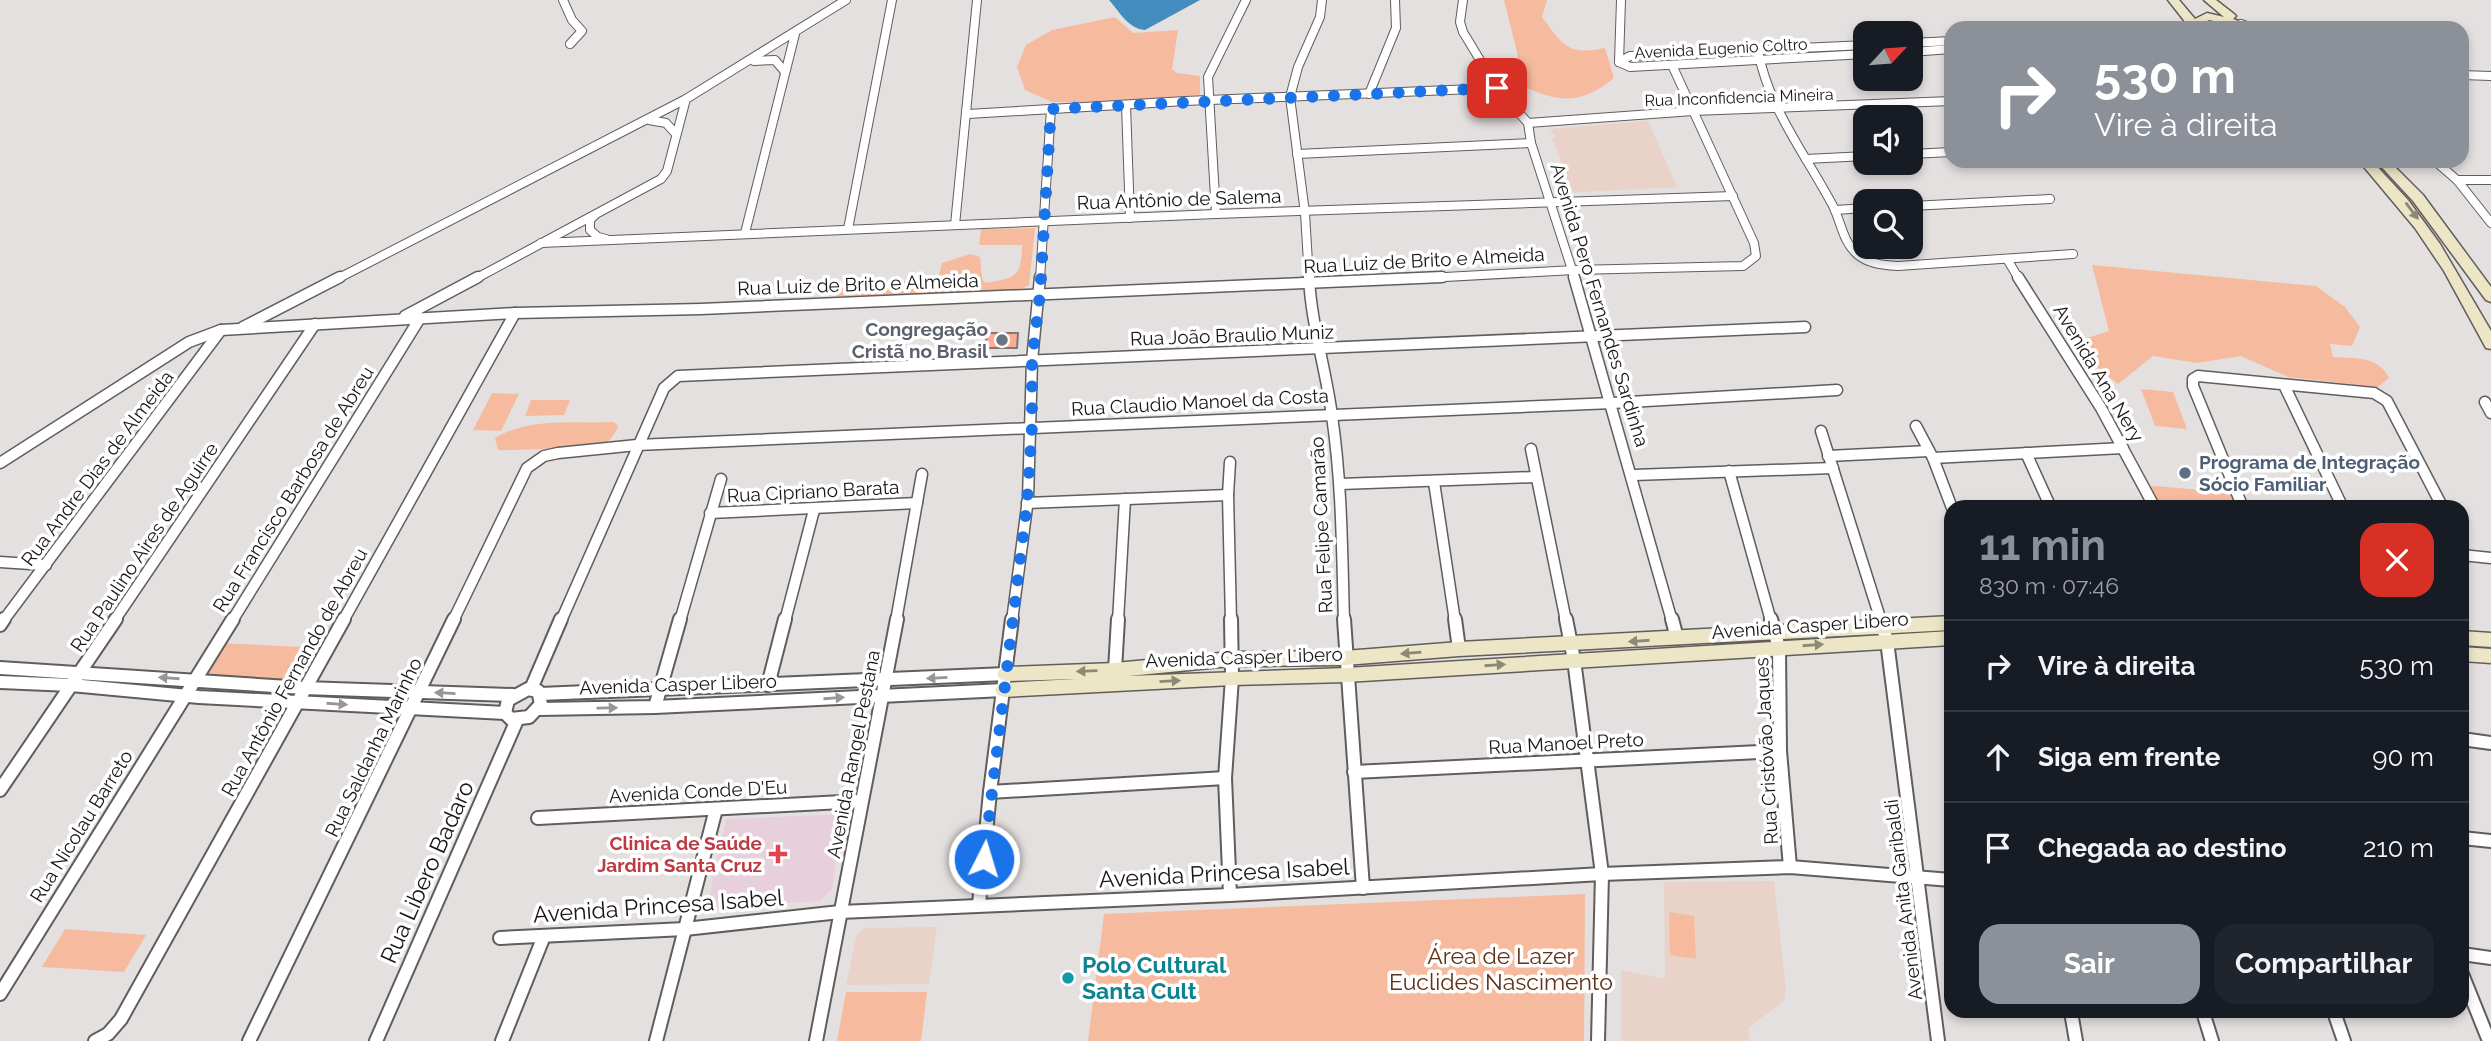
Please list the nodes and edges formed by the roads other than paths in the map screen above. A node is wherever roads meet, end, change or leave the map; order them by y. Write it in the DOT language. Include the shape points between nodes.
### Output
graph roads {
  1 [pos="563,0"];
  2 [pos="846,0"];
  3 [pos="892,0"];
  4 [pos="977,0"];
  5 [pos="1246,0"];
  6 [pos="1322,0"];
  7 [pos="1395,0"];
  8 [pos="1463,0"];
  9 [pos="1621,0"];
  10 [pos="2173,0"];
  11 [pos="2209,0"];
  12 [pos="2191,21"];
  13 [pos="2199,21"];
  14 [pos="2226,21"];
  15 [pos="2239,21"];
  16 [pos="795,34"];
  17 [pos="1944,42"];
  18 [pos="570,44"];
  19 [pos="1853,47"];
  20 [pos="1923,47"];
  21 [pos="1923,49"];
  22 [pos="1944,49"];
  23 [pos="1853,54"];
  24 [pos="1759,56"];
  25 [pos="1619,62"];
  26 [pos="745,64"];
  27 [pos="1672,65"];
  28 [pos="785,72"];
  29 [pos="2469,75"];
  30 [pos="2491,76"];
  31 [pos="1497,88"];
  32 [pos="1369,94"];
  33 [pos="1290,97"];
  34 [pos="686,99"];
  35 [pos="1211,100"];
  36 [pos="1944,101"];
  37 [pos="1126,105"];
  38 [pos="1051,109"];
  39 [pos="1778,110"];
  40 [pos="966,111"];
  41 [pos="1693,111"];
  42 [pos="643,121"];
  43 [pos="1528,123"];
  44 [pos="676,134"];
  45 [pos="1531,143"];
  46 [pos="1944,152"];
  47 [pos="1923,153"];
  48 [pos="1297,154"];
  49 [pos="1853,157"];
  50 [pos="1806,159"];
  51 [pos="2372,168"];
  52 [pos="2389,168"];
  53 [pos="2443,168"];
  54 [pos="2457,180"];
  55 [pos="2491,180"];
  56 [pos="1733,196"];
  57 [pos="2050,199"];
  58 [pos="1551,201"];
  59 [pos="1923,205"];
  60 [pos="1853,209"];
  61 [pos="1835,210"];
  62 [pos="597,213"];
  63 [pos="1305,213"];
  64 [pos="1216,214"];
  65 [pos="1130,218"];
  66 [pos="1043,221"];
  67 [pos="2491,223"];
  68 [pos="955,225"];
  69 [pos="848,229"];
  70 [pos="745,233"];
  71 [pos="610,240"];
  72 [pos="541,243"];
  73 [pos="2073,254"];
  74 [pos="2007,259"];
  75 [pos="1574,270"];
  76 [pos="1309,284"];
  77 [pos="2489,293"];
  78 [pos="1040,294"];
  79 [pos="515,313"];
  80 [pos="401,318"];
  81 [pos="420,318"];
  82 [pos="315,324"];
  83 [pos="1805,327"];
  84 [pos="238,329"];
  85 [pos="221,330"];
  86 [pos="1592,337"];
  87 [pos="2491,344"];
  88 [pos="1318,349"];
  89 [pos="1032,361"];
  90 [pos="2284,384"];
  91 [pos="1837,390"];
  92 [pos="2485,402"];
  93 [pos="1612,403"];
  94 [pos="1332,413"];
  95 [pos="2491,413"];
  96 [pos="1916,426"];
  97 [pos="1032,427"];
  98 [pos="1821,431"];
  99 [pos="637,445"];
  100 [pos="2123,448"];
  101 [pos="1531,449"];
  102 [pos="2026,453"];
  103 [pos="1931,455"];
  104 [pos="1230,462"];
  105 [pos="1830,462"];
  106 [pos="0,463"];
  107 [pos="527,468"];
  108 [pos="1729,471"];
  109 [pos="922,474"];
  110 [pos="1634,475"];
  111 [pos="1536,477"];
  112 [pos="721,479"];
  113 [pos="1434,482"];
  114 [pos="1340,484"];
  115 [pos="1228,495"];
  116 [pos="1125,499"];
  117 [pos="1949,500"];
  118 [pos="2047,500"];
  119 [pos="2151,500"];
  120 [pos="2240,500"];
  121 [pos="2339,500"];
  122 [pos="2439,500"];
  123 [pos="917,503"];
  124 [pos="1027,503"];
  125 [pos="814,510"];
  126 [pos="710,513"];
  127 [pos="2469,552"];
  128 [pos="2491,558"];
  129 [pos="0,562"];
  130 [pos="46,565"];
  131 [pos="1944,624"];
  132 [pos="0,625"];
  133 [pos="1886,634"];
  134 [pos="1677,638"];
  135 [pos="1944,638"];
  136 [pos="2469,638"];
  137 [pos="1777,640"];
  138 [pos="2491,640"];
  139 [pos="1459,649"];
  140 [pos="1572,653"];
  141 [pos="2469,654"];
  142 [pos="2491,656"];
  143 [pos="1231,659"];
  144 [pos="1345,666"];
  145 [pos="0,668"];
  146 [pos="1115,670"];
  147 [pos="80,673"];
  148 [pos="1232,677"];
  149 [pos="196,680"];
  150 [pos="886,680"];
  151 [pos="0,682"];
  152 [pos="1005,682"];
  153 [pos="71,685"];
  154 [pos="768,685"];
  155 [pos="304,688"];
  156 [pos="660,688"];
  157 [pos="419,691"];
  158 [pos="535,692"];
  159 [pos="187,694"];
  160 [pos="513,695"];
  161 [pos="882,695"];
  162 [pos="299,701"];
  163 [pos="655,707"];
  164 [pos="539,709"];
  165 [pos="410,710"];
  166 [pos="511,716"];
  167 [pos="2469,741"];
  168 [pos="2491,743"];
  169 [pos="1780,751"];
  170 [pos="1586,759"];
  171 [pos="1353,772"];
  172 [pos="1225,778"];
  173 [pos="0,790"];
  174 [pos="990,792"];
  175 [pos="861,801"];
  176 [pos="716,809"];
  177 [pos="538,818"];
  178 [pos="2469,839"];
  179 [pos="2491,841"];
  180 [pos="1790,867"];
  181 [pos="1602,874"];
  182 [pos="1919,876"];
  183 [pos="1944,879"];
  184 [pos="1363,888"];
  185 [pos="1230,895"];
  186 [pos="979,904"];
  187 [pos="840,912"];
  188 [pos="685,929"];
  189 [pos="544,936"];
  190 [pos="500,938"];
  191 [pos="2469,955"];
  192 [pos="2491,958"];
  193 [pos="2469,991"];
  194 [pos="0,994"];
  195 [pos="2072,1018"];
  196 [pos="2205,1018"];
  197 [pos="2336,1018"];
  198 [pos="95,1041"];
  199 [pos="249,1041"];
  200 [pos="376,1041"];
  201 [pos="502,1041"];
  202 [pos="656,1041"];
  203 [pos="816,1041"];
  204 [pos="1598,1041"];
  205 [pos="1938,1041"];
  206 [pos="2076,1041"];
  207 [pos="2211,1041"];
  208 [pos="2344,1041"];
  209 [pos="2489,1041"];
  1 -- 18 [label="street" via="582,31"];
  2 -- 16 [label="street"];
  3 -- 69 [label="street"];
  4 -- 40 [label="street"];
  5 -- 35 [label="street" via="1238,26 1208,77"];
  6 -- 33 [label="street, Rua Felipe Camarão" via="1320,18"];
  7 -- 32 [label="street" via="1396,28"];
  8 -- 31 [label="street" via="1463,32"];
  9 -- 25 [label="street"];
  10 -- 12 [label="street"];
  11 -- 15 [label="street"];
  13 -- 14 [label="street" via="2207,16"];
  16 -- 26 [label="street"];
  16 -- 28 [label="street"];
  17 -- 20 [label="street"];
  19 -- 24 [label="street, Avenida Eugenio Coltro"];
  21 -- 22 [label="street"];
  23 -- 24 [label="street, Avenida Eugenio Coltro"];
  24 -- 25 [label="street, Avenida Eugenio Coltro" via="1630,56"];
  24 -- 27 [label="street, Avenida Eugenio Coltro"];
  24 -- 39 [label="street"];
  25 -- 27 [label="street, Avenida Eugenio Coltro" via="1630,67"];
  26 -- 28 [label="street" via="769,59"];
  26 -- 34 [label="street"];
  27 -- 41 [label="street"];
  28 -- 70 [label="street"];
  29 -- 30 [label="street"];
  31 -- 32 [label="street"];
  31 -- 43 [label="street"];
  32 -- 33 [label="street"];
  33 -- 35 [label="street"];
  33 -- 48 [label="street, Rua Felipe Camarão"];
  34 -- 42 [label="street"];
  34 -- 44 [label="street"];
  35 -- 37 [label="street"];
  35 -- 64 [label="street"];
  36 -- 39 [label="street, Rua Inconfidencia Mineira"];
  37 -- 38 [label="street"];
  37 -- 65 [label="street"];
  38 -- 40 [label="street"];
  38 -- 66 [label="street"];
  39 -- 41 [label="street, Rua Inconfidencia Mineira"];
  39 -- 50 [label="street"];
  40 -- 68 [label="street"];
  41 -- 43 [label="street, Rua Inconfidencia Mineira"];
  41 -- 56 [label="street"];
  42 -- 44 [label="street" via="660,120"];
  42 -- 84 [label="street"];
  43 -- 45 [label="street, Avenida Pero Fernandes Sardinha"];
  44 -- 62 [label="street" via="661,179"];
  45 -- 48 [label="street"];
  45 -- 58 [label="street, Avenida Pero Fernandes Sardinha"];
  46 -- 47 [label="street"];
  48 -- 63 [label="street, Rua Felipe Camarão"];
  49 -- 50 [label="street"];
  50 -- 61 [label="street"];
  51 -- 87 [label="street, one-way" via="2432,239"];
  52 -- 77 [label="street" via="2418,198"];
  53 -- 54 [label="street"];
  54 -- 55 [label="street"];
  54 -- 67 [label="street"];
  56 -- 58 [label="street, Rua Antônio de Salema"];
  56 -- 75 [label="street, Rua Luiz de Brito e Almeida" via="1756,251 1753,260 1743,266"];
  57 -- 59 [label="street"];
  58 -- 63 [label="street, Rua Antônio de Salema"];
  58 -- 75 [label="street, Avenida Pero Fernandes Sardinha"];
  60 -- 61 [label="street"];
  61 -- 74 [label="street" via="1849,243 1863,259 1882,265"];
  62 -- 71 [label="street" via="590,220 590,230"];
  62 -- 72 [label="street"];
  63 -- 64 [label="street, Rua Antônio de Salema"];
  63 -- 76 [label="street, Rua Felipe Camarão"];
  64 -- 65 [label="street, Rua Antônio de Salema"];
  65 -- 66 [label="street, Rua Antônio de Salema"];
  66 -- 68 [label="street, Rua Antônio de Salema"];
  66 -- 78 [label="street"];
  68 -- 69 [label="street, Rua Antônio de Salema"];
  69 -- 70 [label="street, Rua Antônio de Salema"];
  70 -- 71 [label="street, Rua Antônio de Salema"];
  71 -- 72 [label="street, Rua Antônio de Salema"];
  72 -- 80 [label="street"];
  73 -- 74 [label="street"];
  74 -- 100 [label="street, Avenida Ana Nery"];
  75 -- 76 [label="street, Rua Luiz de Brito e Almeida"];
  75 -- 86 [label="street, Avenida Pero Fernandes Sardinha"];
  76 -- 78 [label="street, Rua Luiz de Brito e Almeida"];
  76 -- 88 [label="street, Rua Felipe Camarão"];
  78 -- 79 [label="street, Rua Luiz de Brito e Almeida"];
  78 -- 89 [label="street"];
  79 -- 81 [label="street, Rua Luiz de Brito e Almeida"];
  79 -- 155 [label="street, Rua Antônio Fernando de Abreu"];
  80 -- 81 [label="street, Rua Luiz de Brito e Almeida"];
  80 -- 82 [label="street, Rua Luiz de Brito e Almeida"];
  81 -- 149 [label="street, Rua Francisco Barbosa de Abreu"];
  82 -- 84 [label="street, Rua Luiz de Brito e Almeida"];
  82 -- 147 [label="street, Rua Paulino Aires de Aguirre"];
  83 -- 86 [label="street, Rua João Braulio Muniz"];
  84 -- 85 [label="street, Rua Luiz de Brito e Almeida"];
  85 -- 106 [label="street, Rua Luiz de Brito e Almeida" via="190,342"];
  85 -- 130 [label="street, Rua Andre Dias de Almeida"];
  86 -- 88 [label="street, Rua João Braulio Muniz"];
  86 -- 93 [label="street, Avenida Pero Fernandes Sardinha"];
  88 -- 89 [label="street, Rua João Braulio Muniz"];
  88 -- 94 [label="street, Rua Felipe Camarão"];
  89 -- 97 [label="street"];
  89 -- 99 [label="street, Rua João Braulio Muniz" via="678,376 664,388"];
  90 -- 120 [label="street" via="2206,376 2193,379"];
  90 -- 121 [label="street"];
  90 -- 122 [label="street" via="2365,391 2387,401"];
  91 -- 93 [label="street, Rua Claudio Manoel da Costa"];
  92 -- 95 [label="street"];
  93 -- 94 [label="street, Rua Claudio Manoel da Costa"];
  93 -- 110 [label="street, Avenida Pero Fernandes Sardinha"];
  94 -- 97 [label="street, Rua Claudio Manoel da Costa"];
  94 -- 114 [label="street, Rua Felipe Camarão"];
  96 -- 103 [label="street"];
  97 -- 99 [label="street, Rua Claudio Manoel da Costa"];
  97 -- 124 [label="street"];
  98 -- 105 [label="street, Avenida Anita Garibaldi"];
  99 -- 107 [label="street, Rua Claudio Manoel da Costa" via="558,453"];
  99 -- 158 [label="street"];
  100 -- 102 [label="street"];
  100 -- 119 [label="street, Avenida Ana Nery"];
  101 -- 111 [label="street"];
  102 -- 103 [label="street"];
  102 -- 118 [label="street"];
  103 -- 105 [label="street"];
  103 -- 117 [label="street"];
  104 -- 115 [label="street"];
  105 -- 108 [label="street"];
  105 -- 133 [label="street, Avenida Anita Garibaldi"];
  107 -- 157 [label="street, Rua Saldanha Marinho"];
  108 -- 110 [label="street"];
  108 -- 137 [label="street, Rua Cristóvão Jaques"];
  109 -- 123 [label="street, Avenida Rangel Pestana"];
  110 -- 134 [label="street, Avenida Pero Fernandes Sardinha"];
  111 -- 113 [label="street"];
  111 -- 140 [label="street"];
  112 -- 126 [label="street"];
  113 -- 114 [label="street"];
  113 -- 139 [label="street"];
  114 -- 144 [label="street, Rua Felipe Camarão"];
  115 -- 116 [label="street"];
  115 -- 143 [label="street"];
  116 -- 124 [label="street"];
  116 -- 146 [label="street"];
  123 -- 125 [label="street, Rua Cipriano Barata"];
  123 -- 150 [label="street, Avenida Rangel Pestana"];
  124 -- 152 [label="street"];
  125 -- 126 [label="street, Rua Cipriano Barata"];
  125 -- 154 [label="street"];
  126 -- 156 [label="street"];
  127 -- 128 [label="street"];
  129 -- 130 [label="street"];
  130 -- 132 [label="street, Rua Andre Dias de Almeida"];
  131 -- 133 [label="street, Avenida Casper Libero"];
  133 -- 135 [label="street, Avenida Casper Libero"];
  133 -- 137 [label="street, Avenida Casper Libero"];
  133 -- 182 [label="street, Avenida Anita Garibaldi"];
  134 -- 137 [label="street, Avenida Casper Libero"];
  134 -- 140 [label="street, Avenida Casper Libero, one-way"];
  136 -- 138 [label="street"];
  137 -- 140 [label="street, Avenida Casper Libero"];
  137 -- 169 [label="street, Rua Cristóvão Jaques"];
  139 -- 140 [label="street, Avenida Casper Libero"];
  139 -- 144 [label="street, Avenida Casper Libero, one-way"];
  144 -- 140 [label="street, Avenida Casper Libero, one-way"];
  140 -- 170 [label="street"];
  141 -- 142 [label="street"];
  143 -- 144 [label="street, Avenida Casper Libero"];
  143 -- 146 [label="street, Avenida Casper Libero"];
  143 -- 148 [label="street"];
  144 -- 148 [label="street, Avenida Casper Libero"];
  144 -- 171 [label="street, Rua Felipe Camarão"];
  145 -- 147 [label="street"];
  146 -- 152 [label="street, Avenida Casper Libero, one-way"];
  149 -- 147 [label="street, one-way"];
  147 -- 153 [label="street, Rua Paulino Aires de Aguirre"];
  152 -- 148 [label="street, Avenida Casper Libero, one-way"];
  148 -- 172 [label="street"];
  149 -- 155 [label="street"];
  149 -- 159 [label="street, Rua Nicolau Barreto"];
  152 -- 150 [label="street, Avenida Casper Libero, one-way"];
  150 -- 154 [label="street, Avenida Casper Libero"];
  150 -- 161 [label="street, Avenida Rangel Pestana"];
  151 -- 153 [label="street"];
  152 -- 161 [label="street, Avenida Casper Libero"];
  152 -- 174 [label="street"];
  153 -- 159 [label="street"];
  153 -- 173 [label="street, Rua Paulino Aires de Aguirre"];
  154 -- 156 [label="street, Avenida Casper Libero"];
  155 -- 157 [label="street"];
  155 -- 162 [label="street, Rua Antônio Fernando de Abreu"];
  156 -- 158 [label="street, Avenida Casper Libero"];
  156 -- 163 [label="street"];
  160 -- 157 [label="street, one-way"];
  157 -- 165 [label="street, Rua Saldanha Marinho"];
  158 -- 160 [label="street"];
  158 -- 164 [label="street" via="542,699"];
  159 -- 162 [label="street"];
  159 -- 194 [label="street, Rua Nicolau Barreto"];
  160 -- 166 [label="street" via="507,702"];
  163 -- 161 [label="street, Avenida Casper Libero, one-way"];
  161 -- 175 [label="street, Avenida Rangel Pestana"];
  162 -- 165 [label="street, one-way"];
  162 -- 198 [label="street, Rua Antônio Fernando de Abreu" via="121,1019"];
  164 -- 163 [label="street, Avenida Casper Libero, one-way"];
  164 -- 166 [label="street" via="529,718"];
  165 -- 166 [label="street"];
  165 -- 199 [label="street, Rua Saldanha Marinho"];
  166 -- 200 [label="street, Rua Libero Badaro"];
  167 -- 168 [label="street"];
  169 -- 170 [label="street, Rua Manoel Preto"];
  169 -- 180 [label="street, Rua Cristóvão Jaques"];
  170 -- 171 [label="street, Rua Manoel Preto"];
  170 -- 181 [label="street"];
  171 -- 184 [label="street, Rua Felipe Camarão"];
  172 -- 174 [label="street"];
  172 -- 185 [label="street"];
  174 -- 186 [label="street"];
  175 -- 176 [label="street, Avenida Conde D'Eu"];
  175 -- 187 [label="street, Avenida Rangel Pestana"];
  176 -- 177 [label="street, Avenida Conde D'Eu"];
  176 -- 188 [label="street"];
  178 -- 179 [label="street"];
  180 -- 181 [label="street, Avenida Princesa Isabel"];
  180 -- 182 [label="street, Avenida Princesa Isabel"];
  181 -- 184 [label="street, Avenida Princesa Isabel"];
  181 -- 204 [label="street"];
  182 -- 183 [label="street, Avenida Princesa Isabel"];
  182 -- 205 [label="street, Avenida Anita Garibaldi"];
  184 -- 185 [label="street, Avenida Princesa Isabel"];
  185 -- 186 [label="street, Avenida Princesa Isabel"];
  186 -- 187 [label="street, Avenida Princesa Isabel"];
  187 -- 188 [label="street, Avenida Princesa Isabel"];
  187 -- 203 [label="street, Avenida Rangel Pestana"];
  188 -- 189 [label="street, Avenida Princesa Isabel"];
  188 -- 202 [label="street"];
  189 -- 190 [label="street, Avenida Princesa Isabel"];
  189 -- 201 [label="street"];
  191 -- 192 [label="street"];
  193 -- 209 [label="street"];
  195 -- 206 [label="street"];
  196 -- 207 [label="street"];
  197 -- 208 [label="street"];
}
